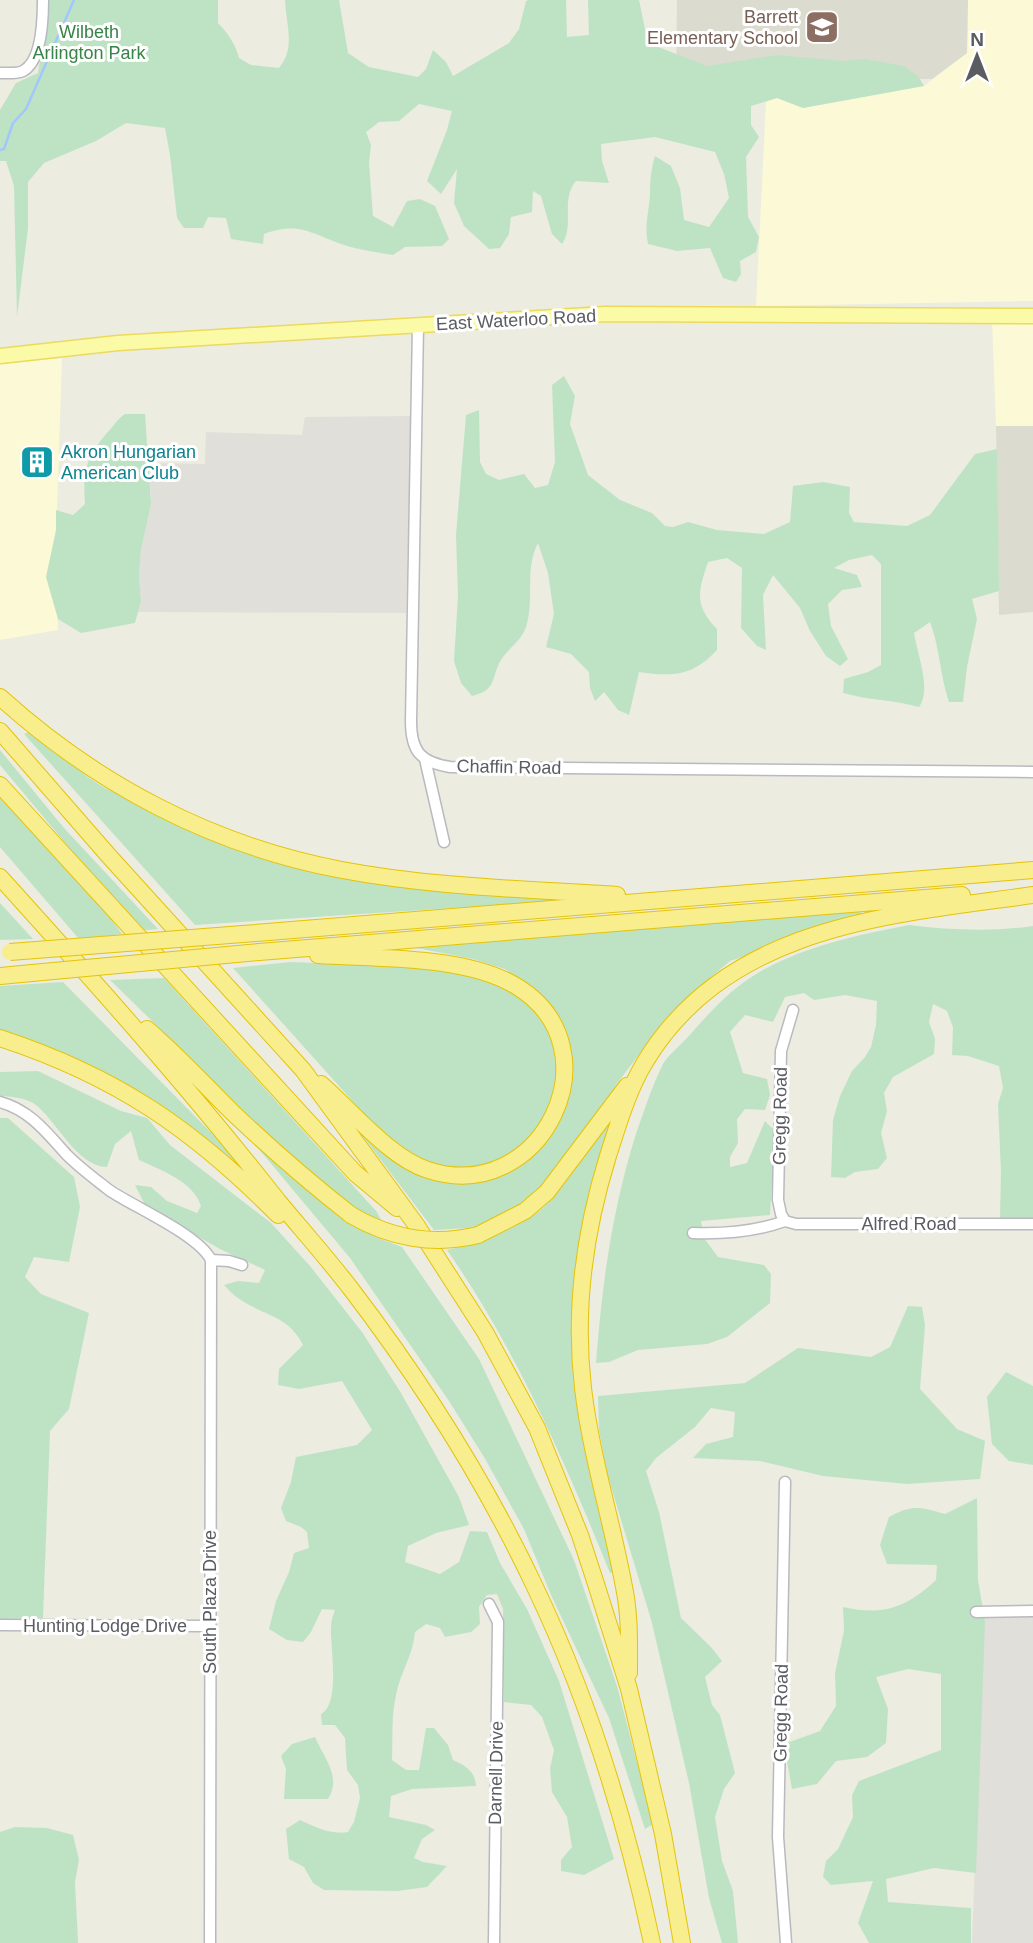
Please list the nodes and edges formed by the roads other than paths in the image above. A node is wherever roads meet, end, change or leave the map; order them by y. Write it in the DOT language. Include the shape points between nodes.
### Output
graph roads {
  1 [pos="43,0"];
  2 [pos="0,73"];
  3 [pos="1033,316"];
  4 [pos="418,326"];
  5 [pos="0,356"];
  6 [pos="0,697"];
  7 [pos="0,731"];
  8 [pos="425,759"];
  9 [pos="1033,772"];
  10 [pos="0,785"];
  11 [pos="444,842"];
  12 [pos="1033,870"];
  13 [pos="0,877"];
  14 [pos="1033,889"];
  15 [pos="1033,895"];
  16 [pos="693,896"];
  17 [pos="3,952"];
  18 [pos="259,952"];
  19 [pos="0,976"];
  20 [pos="103,991"];
  21 [pos="793,1010"];
  22 [pos="0,1038"];
  23 [pos="644,1063"];
  24 [pos="303,1070"];
  25 [pos="5,1104"];
  26 [pos="785,1221"];
  27 [pos="1033,1224"];
  28 [pos="417,1226"];
  29 [pos="693,1233"];
  30 [pos="318,1248"];
  31 [pos="211,1260"];
  32 [pos="242,1265"];
  33 [pos="785,1482"];
  34 [pos="489,1604"];
  35 [pos="1033,1611"];
  36 [pos="976,1612"];
  37 [pos="0,1625"];
  38 [pos="210,1626"];
  39 [pos="629,1689"];
  40 [pos="210,1943"];
  41 [pos="494,1943"];
  42 [pos="652,1943"];
  43 [pos="682,1943"];
  44 [pos="786,1943"];
  1 -- 2 [label="street" via="41,34 28,67"];
  3 -- 4 [label="main road, East Waterloo Road" via="657,313"];
  4 -- 5 [label="main road, East Waterloo Road" via="118,343"];
  4 -- 8 [label="street" via="411,721 413,746"];
  6 -- 16 [label="highway" via="59,746 135,795 205,829 286,857 362,873 461,885"];
  7 -- 24 [label="highway"];
  8 -- 9 [label="street, Chaffin Road" via="450,767"];
  8 -- 11 [label="street"];
  10 -- 28 [label="highway" via="355,1173"];
  12 -- 16 [label="highway"];
  13 -- 20 [label="highway"];
  14 -- 18 [label="highway"];
  15 -- 23 [label="highway" via="890,916 793,942 744,965 713,987 667,1032"];
  16 -- 17 [label="highway, bridge"];
  18 -- 19 [label="highway, bridge"];
  18 -- 24 [label="highway" via="437,963 500,978 527,993 547,1016 559,1041 564,1075 553,1119 530,1149 497,1169 454,1175 426,1170 401,1157"];
  20 -- 23 [label="highway, bridge" via="314,1186 351,1215 382,1231 413,1238 446,1240 478,1235 525,1211 547,1192"];
  20 -- 30 [label="highway"];
  21 -- 26 [label="street, Gregg Road" via="782,1045 780,1076 778,1199"];
  22 -- 30 [label="highway" via="82,1069 171,1121 216,1155"];
  23 -- 39 [label="highway" via="601,1180 581,1300 582,1385 624,1588"];
  24 -- 28 [label="highway"];
  25 -- 31 [label="street" via="32,1118 108,1189 200,1245"];
  26 -- 27 [label="street, Alfred Road"];
  26 -- 29 [label="street, Alfred Road" via="754,1229"];
  28 -- 39 [label="highway" via="485,1332 537,1428 580,1535"];
  30 -- 42 [label="highway" via="430,1400 535,1587 565,1653 610,1779"];
  31 -- 32 [label="street"];
  31 -- 38 [label="street, South Plaza Drive"];
  33 -- 44 [label="street, Gregg Road" via="778,1837"];
  34 -- 41 [label="street, Darnell Drive" via="498,1622"];
  35 -- 36 [label="street"];
  37 -- 38 [label="street, Hunting Lodge Drive"];
  38 -- 40 [label="street, South Plaza Drive"];
  39 -- 43 [label="highway" via="663,1834"];
}
